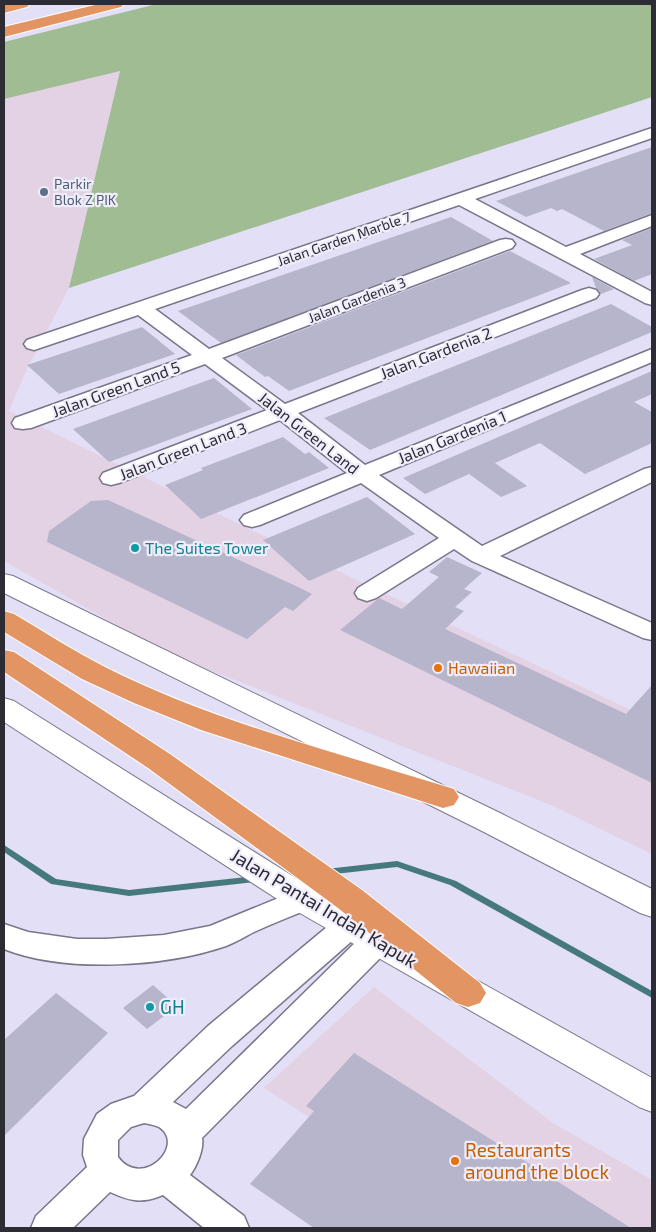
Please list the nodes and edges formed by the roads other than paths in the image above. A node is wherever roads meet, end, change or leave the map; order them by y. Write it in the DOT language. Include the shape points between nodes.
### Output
graph roads {
  1 [pos="22,4"];
  2 [pos="62,4"];
  3 [pos="116,4"];
  4 [pos="4,8"];
  5 [pos="4,16"];
  6 [pos="4,32"];
  7 [pos="652,133"];
  8 [pos="461,200"];
  9 [pos="652,220"];
  10 [pos="506,244"];
  11 [pos="566,254"];
  12 [pos="589,294"];
  13 [pos="652,299"];
  14 [pos="141,308"];
  15 [pos="34,344"];
  16 [pos="652,355"];
  17 [pos="208,356"];
  18 [pos="284,412"];
  19 [pos="23,423"];
  20 [pos="361,473"];
  21 [pos="652,474"];
  22 [pos="111,478"];
  23 [pos="252,520"];
  24 [pos="454,539"];
  25 [pos="480,556"];
  26 [pos="4,582"];
  27 [pos="367,593"];
  28 [pos="4,620"];
  29 [pos="652,632"];
  30 [pos="4,659"];
  31 [pos="4,708"];
  32 [pos="443,797"];
  33 [pos="298,884"];
  34 [pos="652,904"];
  35 [pos="359,922"];
  36 [pos="4,936"];
  37 [pos="468,993"];
  38 [pos="652,1096"];
  39 [pos="144,1108"];
  40 [pos="185,1132"];
  41 [pos="108,1171"];
  42 [pos="166,1177"];
  43 [pos="49,1228"];
  44 [pos="231,1228"];
  1 -- 4 [label="highway"];
  2 -- 5 [label="highway"];
  3 -- 6 [label="highway"];
  7 -- 8 [label="street, Jalan Garden Marble 7"];
  8 -- 11 [label="street"];
  8 -- 14 [label="street, Jalan Garden Marble 7"];
  9 -- 11 [label="street"];
  10 -- 17 [label="street, Jalan Gardenia 3"];
  11 -- 13 [label="street"];
  12 -- 18 [label="street, Jalan Gardenia 2"];
  14 -- 15 [label="street, Jalan Garden Marble 7"];
  14 -- 17 [label="street, Jalan Green Land"];
  16 -- 20 [label="street, Jalan Gardenia 1"];
  17 -- 18 [label="street, Jalan Green Land"];
  17 -- 19 [label="street, Jalan Green Land 5"];
  18 -- 20 [label="street, Jalan Green Land"];
  18 -- 22 [label="street, Jalan Green Land 3"];
  20 -- 23 [label="street, Jalan Gardenia 1"];
  20 -- 24 [label="street, Jalan Green Land"];
  21 -- 25 [label="street"];
  24 -- 25 [label="street, Jalan Green Land"];
  24 -- 27 [label="street"];
  25 -- 29 [label="street, Jalan Green Land"];
  26 -- 32 [label="main road" via="225,694"];
  28 -- 32 [label="highway" via="92,672 144,696 211,723"];
  30 -- 33 [label="highway" via="159,761"];
  31 -- 33 [label="main road, Jalan Pantai Indah Kapuk" via="229,850"];
  32 -- 34 [label="main road"];
  33 -- 35 [label="main road, Jalan Pantai Indah Kapuk"];
  33 -- 36 [label="street" via="213,938 122,950 48,948 15,942"];
  35 -- 37 [label="main road, Jalan Pantai Indah Kapuk"];
  35 -- 37 [label="highway"];
  35 -- 39 [label="street" via="220,1036"];
  35 -- 40 [label="street"];
  37 -- 38 [label="main road, Jalan Pantai Indah Kapuk"];
  39 -- 40 [label="street" via="170,1115"];
  39 -- 41 [label="street" via="114,1120 104,1131 99,1145 100,1159"];
  40 -- 42 [label="street" via="183,1157"];
  41 -- 42 [label="street" via="119,1180 134,1184 151,1183"];
  41 -- 43 [label="street"];
  42 -- 44 [label="street"];
}
